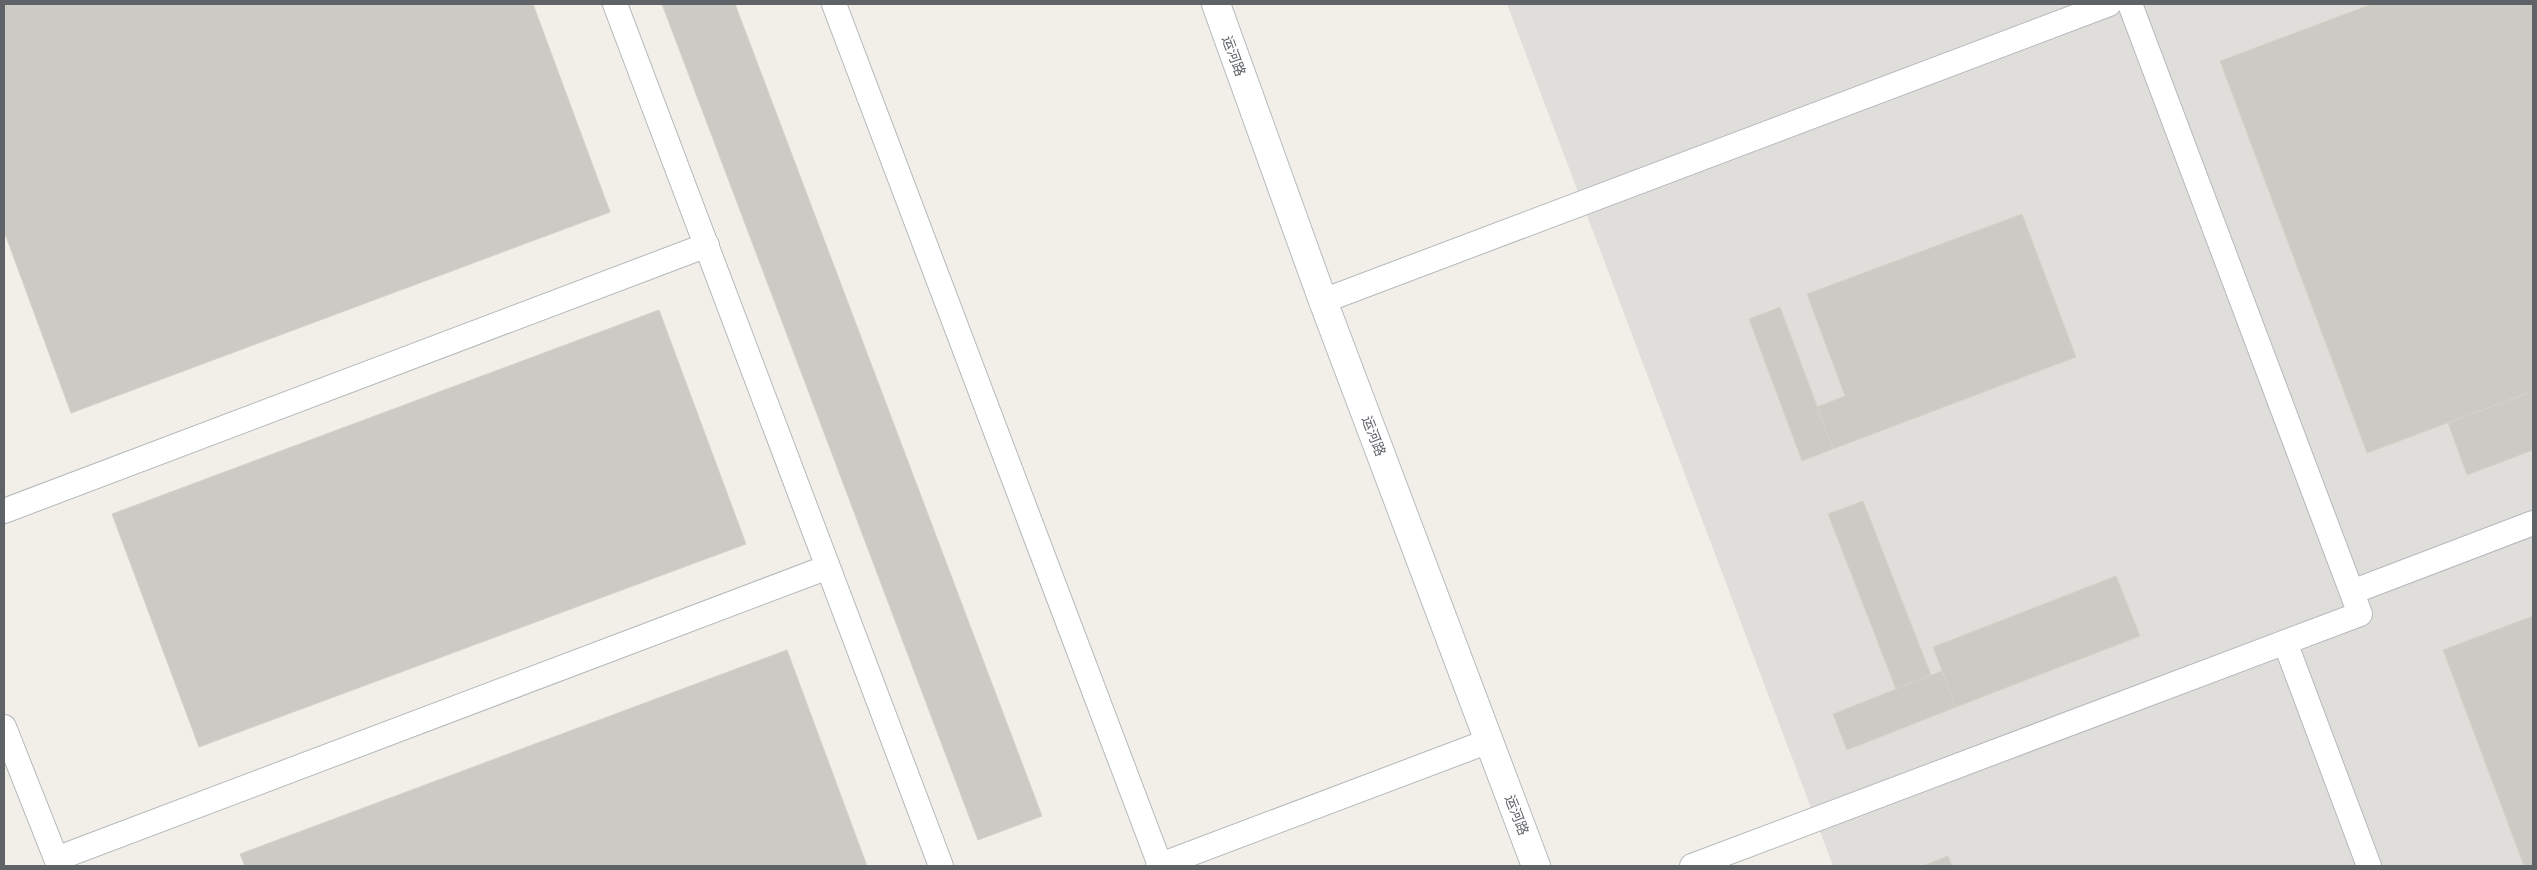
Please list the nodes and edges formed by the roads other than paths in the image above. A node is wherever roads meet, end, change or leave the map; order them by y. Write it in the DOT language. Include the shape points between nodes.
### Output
graph roads {
  1 [pos="615,4"];
  2 [pos="834,4"];
  3 [pos="1216,4"];
  4 [pos="2109,4"];
  5 [pos="2130,4"];
  6 [pos="707,245"];
  7 [pos="1323,301"];
  8 [pos="4,511"];
  9 [pos="2533,523"];
  10 [pos="828,567"];
  11 [pos="2352,592"];
  12 [pos="2285,642"];
  13 [pos="4,726"];
  14 [pos="1489,741"];
  15 [pos="58,862"];
  16 [pos="941,866"];
  17 [pos="1159,866"];
  18 [pos="1536,866"];
  19 [pos="1692,866"];
  20 [pos="2369,866"];
  1 -- 6 [label="lane"];
  2 -- 17 [label="lane"];
  3 -- 7 [label="main road, 运河路"];
  4 -- 7 [label="lane"];
  5 -- 11 [label="lane"];
  6 -- 8 [label="lane"];
  6 -- 10 [label="lane"];
  7 -- 14 [label="main road, 运河路"];
  9 -- 11 [label="lane"];
  10 -- 15 [label="lane"];
  10 -- 16 [label="lane"];
  11 -- 12 [label="lane" via="2360,614"];
  12 -- 19 [label="lane"];
  12 -- 20 [label="lane"];
  13 -- 15 [label="lane"];
  14 -- 17 [label="lane"];
  14 -- 18 [label="main road, 运河路"];
}
